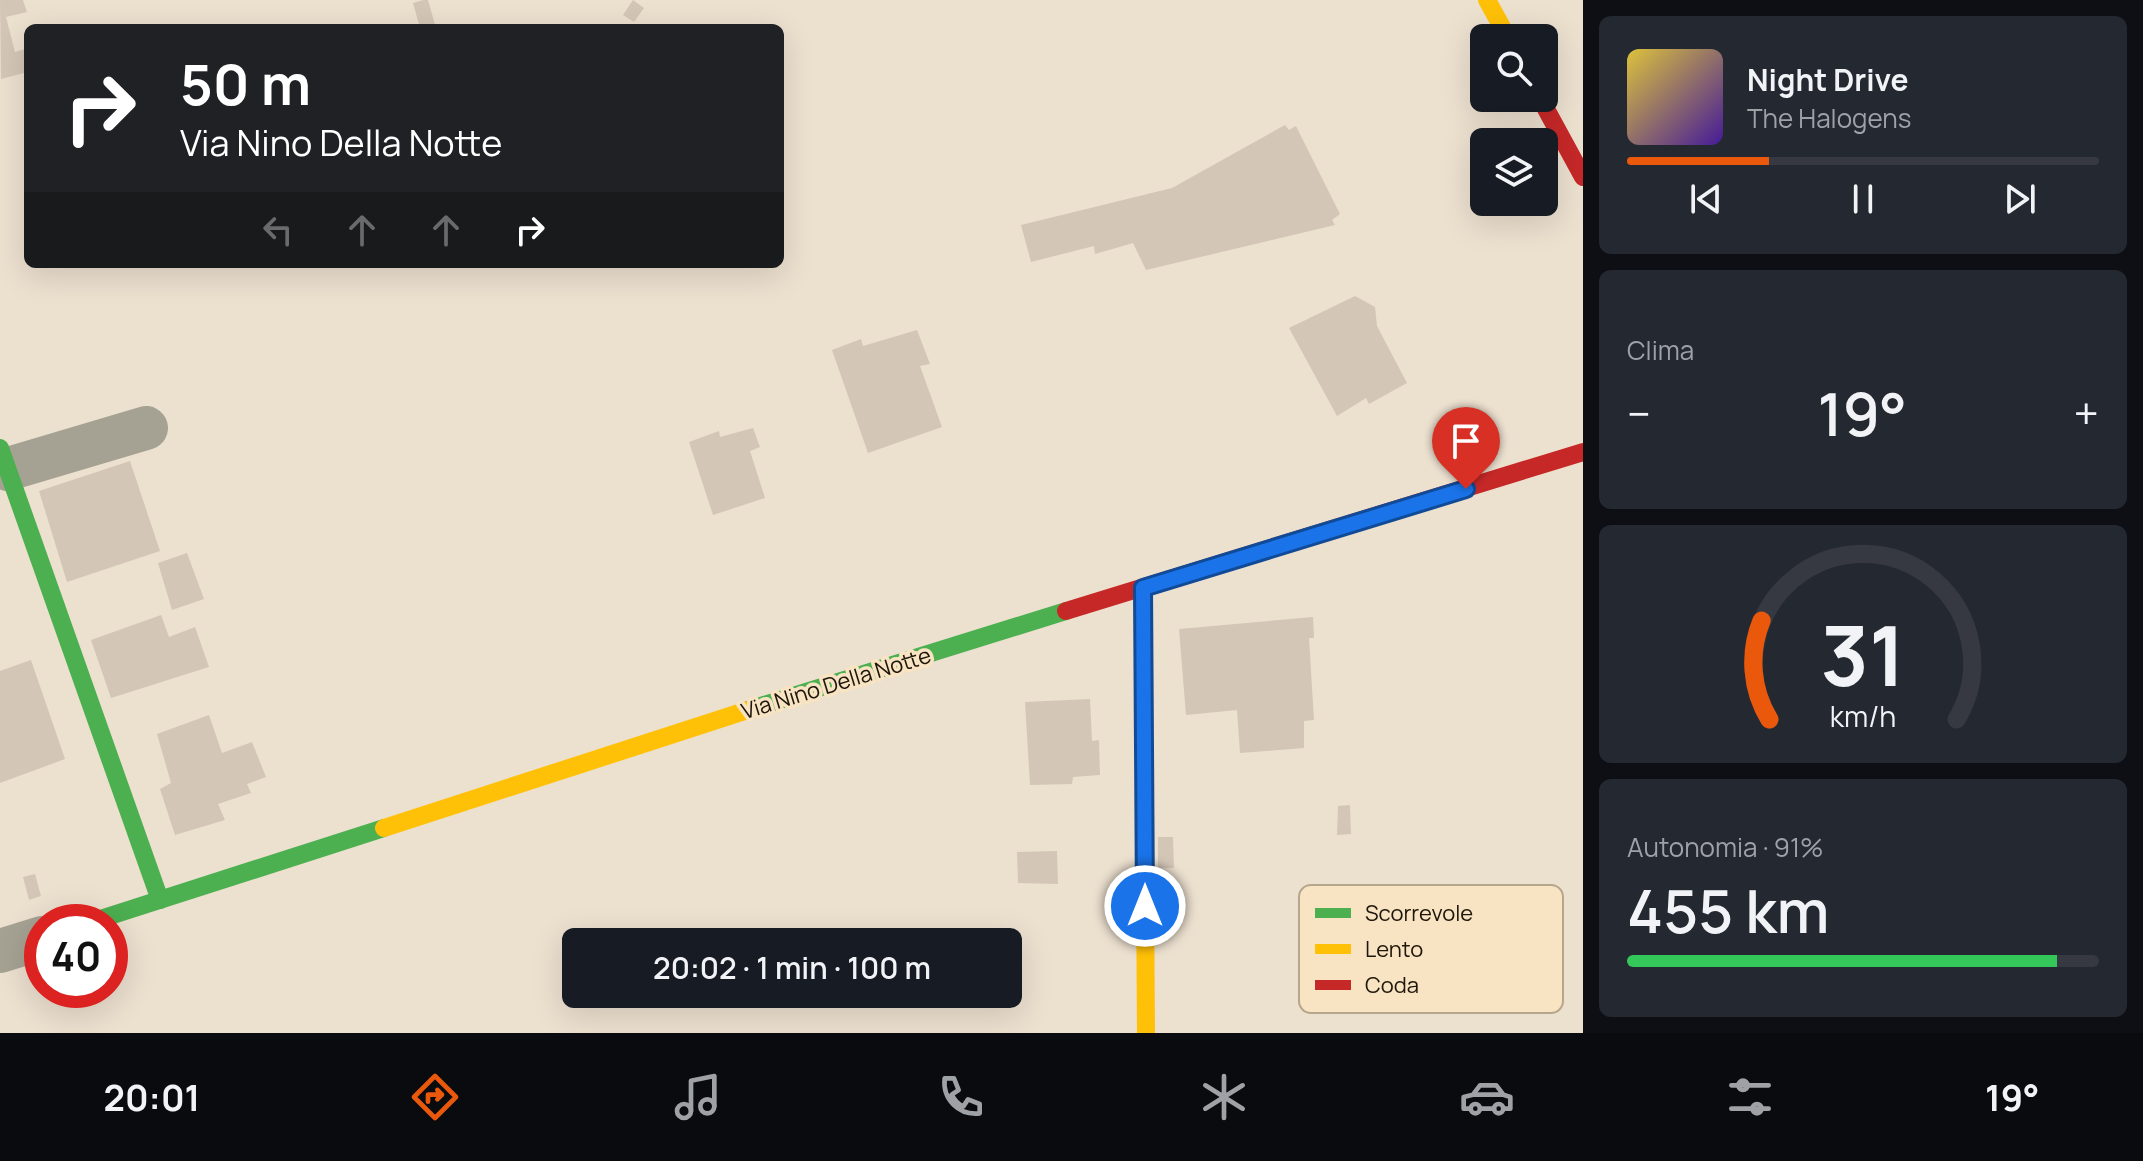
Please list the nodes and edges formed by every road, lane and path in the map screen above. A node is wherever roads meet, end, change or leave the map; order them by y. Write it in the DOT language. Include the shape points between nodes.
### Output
graph roads {
  1 [pos="1487,0"];
  2 [pos="1500,24"];
  3 [pos="1548,112"];
  4 [pos="1583,177"];
  5 [pos="146,428"];
  6 [pos="1583,452"];
  7 [pos="4,459"];
  8 [pos="1143,588"];
  9 [pos="160,900"];
  10 [pos="128,910"];
  11 [pos="24,944"];
  12 [pos="0,951"];
  13 [pos="1146,1033"];
  1 -- 2 [label="street"];
  3 -- 4 [label="street"];
  5 -- 7 [label="street"];
  6 -- 8 [label="street, Via Nino Della Notte"];
  7 -- 9 [label="street"];
  8 -- 9 [label="street, Via Nino Della Notte"];
  8 -- 13 [label="street"];
  9 -- 10 [label="street, Via Nino Della Notte"];
  11 -- 12 [label="street"];
}
